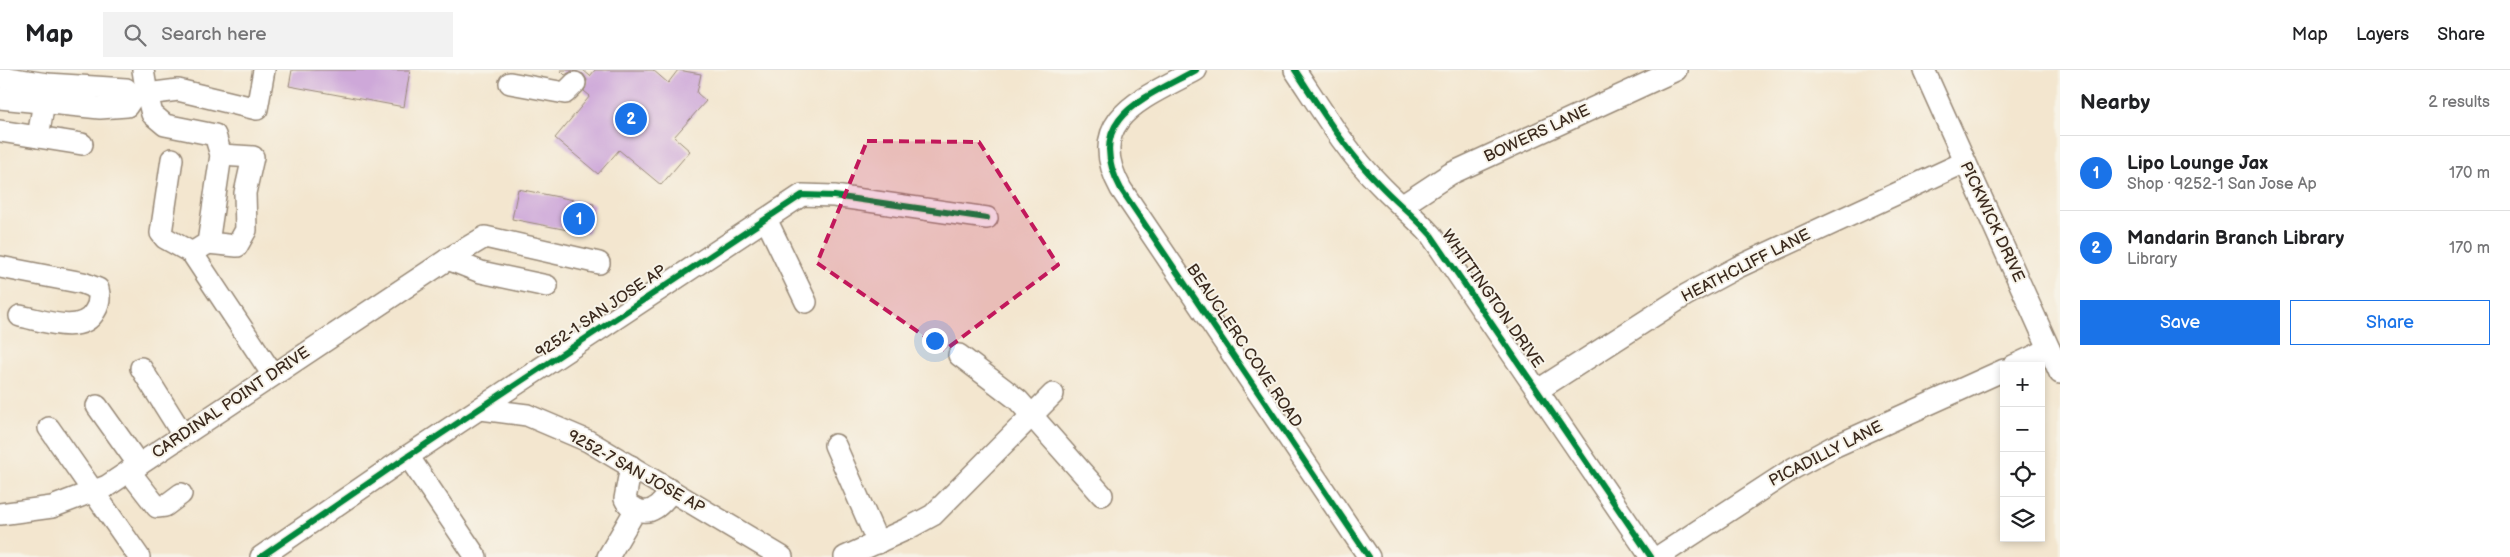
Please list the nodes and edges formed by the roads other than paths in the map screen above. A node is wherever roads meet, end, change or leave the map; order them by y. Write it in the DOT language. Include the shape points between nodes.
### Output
graph roads {
  1 [pos="143,70"];
  2 [pos="264,70"];
  3 [pos="1196,70"];
  4 [pos="1295,70"];
  5 [pos="1676,70"];
  6 [pos="1924,70"];
  7 [pos="581,75"];
  8 [pos="0,78"];
  9 [pos="510,83"];
  10 [pos="46,94"];
  11 [pos="140,95"];
  12 [pos="0,98"];
  13 [pos="0,131"];
  14 [pos="38,136"];
  15 [pos="82,144"];
  16 [pos="221,155"];
  17 [pos="172,159"];
  18 [pos="1965,162"];
  19 [pos="1402,205"];
  20 [pos="766,218"];
  21 [pos="987,218"];
  22 [pos="200,248"];
  23 [pos="448,259"];
  24 [pos="599,263"];
  25 [pos="0,268"];
  26 [pos="547,286"];
  27 [pos="806,302"];
  28 [pos="20,316"];
  29 [pos="2049,349"];
  30 [pos="959,355"];
  31 [pos="2021,362"];
  32 [pos="142,368"];
  33 [pos="2000,372"];
  34 [pos="2060,374"];
  35 [pos="273,376"];
  36 [pos="1538,390"];
  37 [pos="1053,394"];
  38 [pos="97,406"];
  39 [pos="481,408"];
  40 [pos="1033,415"];
  41 [pos="48,428"];
  42 [pos="183,435"];
  43 [pos="835,445"];
  44 [pos="408,456"];
  45 [pos="631,466"];
  46 [pos="134,468"];
  47 [pos="672,491"];
  48 [pos="92,492"];
  49 [pos="181,494"];
  50 [pos="1102,495"];
  51 [pos="636,509"];
  52 [pos="0,514"];
  53 [pos="886,547"];
  54 [pos="139,557"];
  55 [pos="261,557"];
  56 [pos="476,557"];
  57 [pos="608,557"];
  58 [pos="782,557"];
  59 [pos="846,557"];
  60 [pos="1369,557"];
  61 [pos="1651,557"];
  62 [pos="1658,557"];
  1 -- 11 [label="street"];
  2 -- 11 [label="street" via="257,109 178,90"];
  3 -- 60 [label="street, BEAUCLERC COVE ROAD" via="1126,110 1113,130 1109,146 1110,163 1122,189"];
  4 -- 19 [label="street, WHITTINGTON DRIVE" via="1343,142 1378,184"];
  5 -- 19 [label="street, BOWERS LANE" via="1450,174"];
  6 -- 18 [label="street, PICKWICK DRIVE"];
  7 -- 9 [label="street" via="565,93"];
  8 -- 10 [label="street"];
  10 -- 11 [label="street" via="126,89"];
  10 -- 12 [label="street"];
  10 -- 14 [label="street"];
  11 -- 16 [label="street" via="152,114 166,125 215,135"];
  13 -- 14 [label="street"];
  14 -- 15 [label="street"];
  16 -- 22 [label="street"];
  16 -- 22 [label="street" via="253,157 245,193 246,230 237,246"];
  17 -- 22 [label="street" via="161,233 165,238"];
  18 -- 29 [label="street, PICKWICK DRIVE"];
  18 -- 36 [label="street, HEATHCLIFF LANE" via="1729,272 1686,295"];
  19 -- 36 [label="street, WHITTINGTON DRIVE" via="1431,235"];
  20 -- 21 [label="street, 9252-1 SAN JOSE AP" via="802,195 812,194"];
  20 -- 27 [label="street"];
  20 -- 39 [label="street, 9252-1 SAN JOSE AP"];
  22 -- 35 [label="street"];
  23 -- 24 [label="street, CARDINAL POINT DRIVE" via="485,237"];
  23 -- 26 [label="street" via="481,272"];
  23 -- 35 [label="street, CARDINAL POINT DRIVE"];
  25 -- 28 [label="street" via="83,283 98,289 97,308 92,318 84,323 67,325"];
  29 -- 31 [label="street"];
  29 -- 34 [label="street, PICKWICK DRIVE"];
  30 -- 40 [label="street" via="1005,388"];
  32 -- 42 [label="street"];
  33 -- 62 [label="street, PICADILLY LANE" via="1839,444 1794,468"];
  35 -- 42 [label="street, CARDINAL POINT DRIVE"];
  36 -- 61 [label="street, WHITTINGTON DRIVE"];
  37 -- 40 [label="street"];
  38 -- 46 [label="street"];
  39 -- 44 [label="street, 9252-1 SAN JOSE AP"];
  39 -- 45 [label="street, 9252-7 SAN JOSE AP" via="527,415 588,441"];
  40 -- 50 [label="street"];
  40 -- 53 [label="street" via="933,515"];
  41 -- 48 [label="street"];
  42 -- 46 [label="street, CARDINAL POINT DRIVE"];
  43 -- 53 [label="street"];
  44 -- 55 [label="street, 9252-1 SAN JOSE AP"];
  44 -- 56 [label="street"];
  45 -- 47 [label="street, 9252-7 SAN JOSE AP"];
  45 -- 51 [label="street" via="625,499"];
  46 -- 48 [label="street, CARDINAL POINT DRIVE"];
  46 -- 49 [label="street" via="157,507 166,506"];
  47 -- 51 [label="street" via="656,508"];
  47 -- 58 [label="street, 9252-7 SAN JOSE AP"];
  48 -- 52 [label="street, CARDINAL POINT DRIVE" via="52,507"];
  48 -- 54 [label="street"];
  51 -- 57 [label="street"];
  53 -- 59 [label="street"];
}
